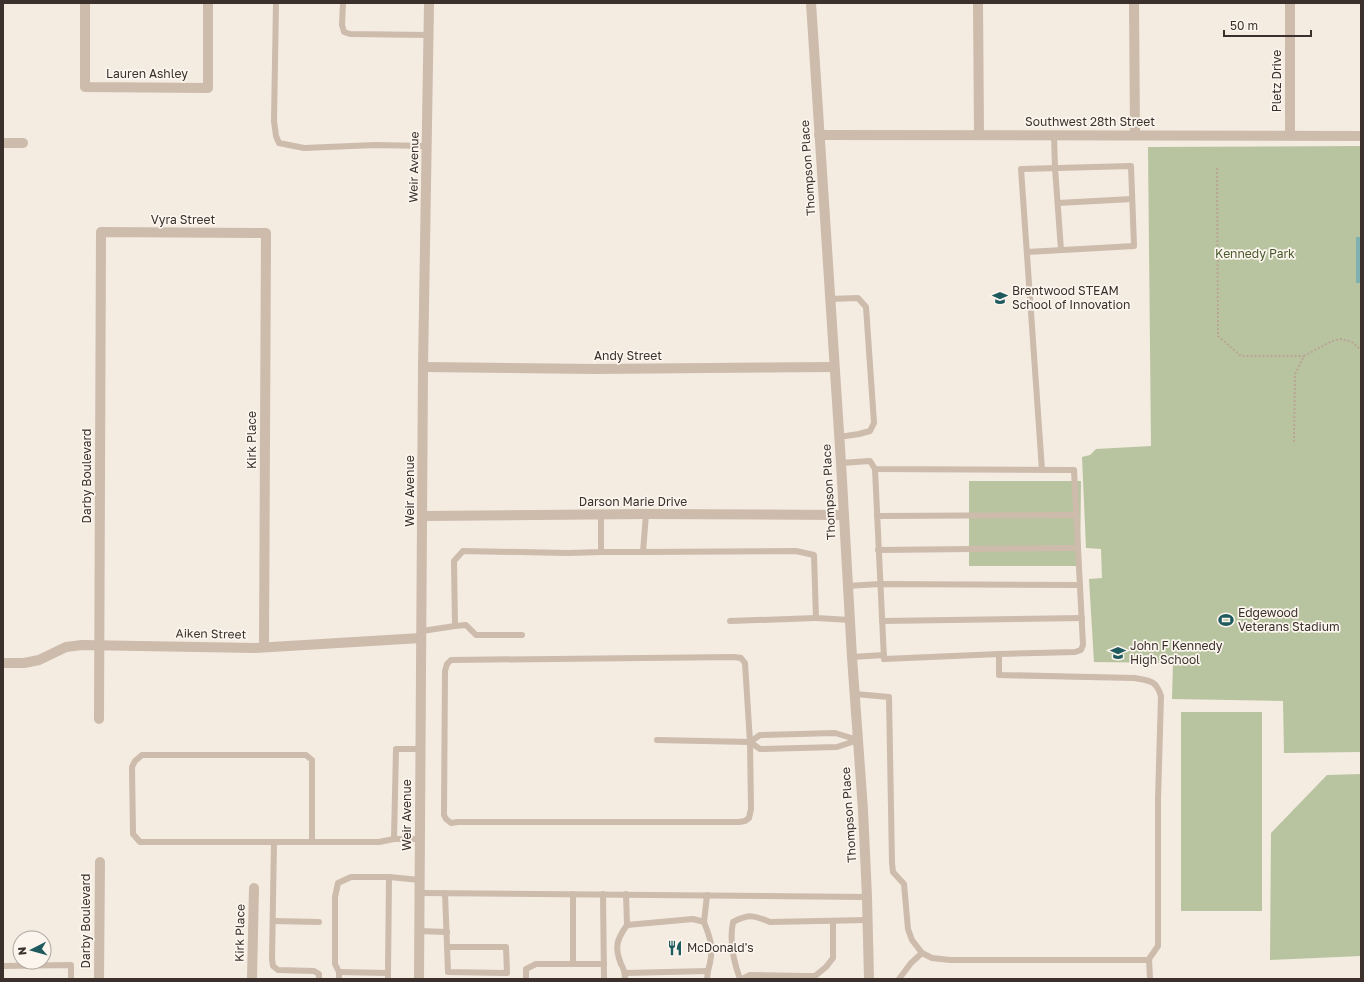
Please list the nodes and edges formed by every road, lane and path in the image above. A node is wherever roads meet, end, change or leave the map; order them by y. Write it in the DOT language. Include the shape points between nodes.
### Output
graph roads {
  1 [pos="85,3"];
  2 [pos="208,3"];
  3 [pos="276,3"];
  4 [pos="343,3"];
  5 [pos="428,3"];
  6 [pos="811,3"];
  7 [pos="978,3"];
  8 [pos="1134,3"];
  9 [pos="1290,3"];
  10 [pos="428,35"];
  11 [pos="979,134"];
  12 [pos="1054,134"];
  13 [pos="819,135"];
  14 [pos="1135,135"];
  15 [pos="1290,135"];
  16 [pos="1361,136"];
  17 [pos="3,143"];
  18 [pos="23,143"];
  19 [pos="427,146"];
  20 [pos="1055,168"];
  21 [pos="1217,168"];
  22 [pos="1132,199"];
  23 [pos="1058,203"];
  24 [pos="101,232"];
  25 [pos="266,233"];
  26 [pos="1061,250"];
  27 [pos="1027,252"];
  28 [pos="830,299"];
  29 [pos="1361,350"];
  30 [pos="1304,356"];
  31 [pos="423,367"];
  32 [pos="834,367"];
  33 [pos="839,437"];
  34 [pos="1294,442"];
  35 [pos="841,463"];
  36 [pos="875,469"];
  37 [pos="1042,470"];
  38 [pos="601,514"];
  39 [pos="646,514"];
  40 [pos="1076,515"];
  41 [pos="423,516"];
  42 [pos="843,516"];
  43 [pos="877,516"];
  44 [pos="1078,548"];
  45 [pos="878,550"];
  46 [pos="601,552"];
  47 [pos="643,552"];
  48 [pos="880,584"];
  49 [pos="1080,585"];
  50 [pos="848,586"];
  51 [pos="816,618"];
  52 [pos="1082,618"];
  53 [pos="850,620"];
  54 [pos="730,621"];
  55 [pos="882,621"];
  56 [pos="455,626"];
  57 [pos="421,634"];
  58 [pos="522,635"];
  59 [pos="100,645"];
  60 [pos="264,647"];
  61 [pos="999,654"];
  62 [pos="852,656"];
  63 [pos="884,657"];
  64 [pos="3,663"];
  65 [pos="855,694"];
  66 [pos="99,719"];
  67 [pos="658,740"];
  68 [pos="858,740"];
  69 [pos="750,742"];
  70 [pos="420,749"];
  71 [pos="394,839"];
  72 [pos="419,839"];
  73 [pos="274,842"];
  74 [pos="312,842"];
  75 [pos="100,862"];
  76 [pos="389,877"];
  77 [pos="420,880"];
  78 [pos="254,888"];
  79 [pos="420,892"];
  80 [pos="445,893"];
  81 [pos="573,894"];
  82 [pos="603,894"];
  83 [pos="626,894"];
  84 [pos="707,895"];
  85 [pos="867,897"];
  86 [pos="833,920"];
  87 [pos="868,920"];
  88 [pos="273,921"];
  89 [pos="319,922"];
  90 [pos="704,922"];
  91 [pos="627,925"];
  92 [pos="419,931"];
  93 [pos="447,932"];
  94 [pos="447,946"];
  95 [pos="463,947"];
  96 [pos="476,947"];
  97 [pos="922,953"];
  98 [pos="463,954"];
  99 [pos="476,954"];
  100 [pos="1149,960"];
  101 [pos="573,964"];
  102 [pos="604,964"];
  103 [pos="3,966"];
  104 [pos="708,971"];
  105 [pos="339,976"];
  106 [pos="388,976"];
  107 [pos="500,976"];
  108 [pos="625,976"];
  109 [pos="804,977"];
  110 [pos="71,979"];
  111 [pos="99,979"];
  112 [pos="252,979"];
  113 [pos="319,979"];
  114 [pos="419,979"];
  115 [pos="526,979"];
  116 [pos="604,979"];
  117 [pos="708,979"];
  118 [pos="741,979"];
  119 [pos="869,979"];
  120 [pos="900,979"];
  121 [pos="1150,979"];
  1 -- 2 [label="street, Lauren Ashley" via="85,87 208,88"];
  3 -- 19 [label="lane" via="274,121 276,136 280,143 304,148 374,144"];
  4 -- 10 [label="lane" via="344,32"];
  5 -- 10 [label="street, Weir Avenue"];
  6 -- 13 [label="street, Thompson Place"];
  7 -- 11 [label="street"];
  8 -- 14 [label="street"];
  9 -- 15 [label="street, Pletz Drive"];
  10 -- 19 [label="street, Weir Avenue"];
  11 -- 12 [label="street, Southwest 28th Street"];
  11 -- 13 [label="street, Southwest 28th Street"];
  12 -- 14 [label="street, Southwest 28th Street"];
  12 -- 20 [label="lane"];
  13 -- 28 [label="street, Thompson Place"];
  14 -- 15 [label="street, Southwest 28th Street"];
  15 -- 16 [label="street, Southwest 28th Street"];
  17 -- 18 [label="street"];
  19 -- 31 [label="street, Weir Avenue"];
  20 -- 22 [label="lane" via="1131,166"];
  20 -- 23 [label="lane"];
  20 -- 27 [label="lane" via="1021,169"];
  21 -- 30 [label="path" via="1218,336 1241,356"];
  22 -- 23 [label="lane"];
  22 -- 26 [label="lane" via="1134,246"];
  23 -- 26 [label="lane"];
  24 -- 25 [label="street, Vyra Street"];
  24 -- 59 [label="street, Darby Boulevard"];
  25 -- 60 [label="street, Kirk Place"];
  26 -- 27 [label="lane"];
  27 -- 37 [label="lane"];
  28 -- 32 [label="street, Thompson Place"];
  28 -- 33 [label="lane" via="858,298 866,307 874,423 870,431"];
  29 -- 30 [label="path" via="1352,342 1341,339"];
  30 -- 34 [label="path" via="1295,374"];
  31 -- 32 [label="street, Andy Street"];
  31 -- 41 [label="street, Weir Avenue"];
  32 -- 33 [label="street, Thompson Place"];
  33 -- 35 [label="street, Thompson Place"];
  35 -- 36 [label="lane" via="870,461"];
  35 -- 42 [label="street, Thompson Place"];
  36 -- 37 [label="lane"];
  36 -- 43 [label="lane"];
  37 -- 40 [label="lane" via="1074,470"];
  38 -- 39 [label="street, Darson Marie Drive"];
  38 -- 41 [label="street, Darson Marie Drive"];
  38 -- 46 [label="lane"];
  39 -- 42 [label="street, Darson Marie Drive"];
  39 -- 47 [label="lane"];
  40 -- 43 [label="lane"];
  40 -- 44 [label="lane"];
  41 -- 57 [label="street, Weir Avenue"];
  42 -- 50 [label="street, Thompson Place"];
  43 -- 45 [label="lane"];
  44 -- 45 [label="lane"];
  44 -- 49 [label="lane"];
  45 -- 48 [label="lane"];
  46 -- 47 [label="lane"];
  46 -- 56 [label="lane" via="462,551 454,561"];
  47 -- 51 [label="lane" via="796,551 814,556"];
  48 -- 49 [label="lane"];
  48 -- 50 [label="lane"];
  48 -- 55 [label="lane"];
  49 -- 52 [label="lane"];
  50 -- 53 [label="street, Thompson Place"];
  51 -- 53 [label="lane"];
  51 -- 54 [label="lane"];
  52 -- 55 [label="lane"];
  52 -- 61 [label="lane" via="1082,650"];
  53 -- 62 [label="street, Thompson Place"];
  55 -- 63 [label="lane"];
  56 -- 57 [label="lane"];
  56 -- 58 [label="lane" via="466,625 476,635"];
  57 -- 60 [label="street, Aiken Street"];
  57 -- 70 [label="street, Weir Avenue"];
  59 -- 60 [label="street, Aiken Street"];
  59 -- 64 [label="street, Aiken Street" via="71,646 39,660"];
  59 -- 66 [label="street, Darby Boulevard"];
  61 -- 63 [label="lane"];
  61 -- 100 [label="lane" via="999,675 1135,678 1151,681 1158,686 1161,696 1158,946"];
  62 -- 63 [label="lane"];
  62 -- 65 [label="street, Thompson Place"];
  65 -- 68 [label="street, Thompson Place"];
  65 -- 97 [label="lane" via="889,697 893,872 904,884 908,929 912,940"];
  67 -- 69 [label="lane"];
  68 -- 69 [label="lane" via="836,733 760,735"];
  68 -- 69 [label="lane" via="836,747 760,749"];
  68 -- 85 [label="street, Thompson Place"];
  69 -- 69 [label="lane" via="745,663 741,658 450,660 445,671 444,815 451,823 745,821 750,818 751,809"];
  70 -- 71 [label="lane" via="396,749"];
  70 -- 72 [label="street, Weir Avenue"];
  71 -- 72 [label="lane"];
  71 -- 74 [label="lane" via="379,842"];
  72 -- 77 [label="street, Weir Avenue"];
  73 -- 74 [label="lane"];
  73 -- 74 [label="lane" via="140,842 133,834 132,767 135,761 142,755 306,755 312,760"];
  73 -- 88 [label="lane"];
  75 -- 111 [label="street, Darby Boulevard"];
  76 -- 77 [label="lane"];
  76 -- 105 [label="lane" via="351,877 338,882 335,897 335,964"];
  76 -- 106 [label="lane"];
  77 -- 79 [label="street, Weir Avenue"];
  78 -- 112 [label="street, Kirk Place"];
  79 -- 80 [label="lane"];
  79 -- 92 [label="street, Weir Avenue"];
  80 -- 81 [label="lane"];
  80 -- 93 [label="lane"];
  81 -- 82 [label="lane"];
  81 -- 101 [label="lane"];
  82 -- 83 [label="lane"];
  82 -- 102 [label="lane"];
  83 -- 84 [label="lane"];
  83 -- 91 [label="lane"];
  84 -- 85 [label="lane"];
  84 -- 90 [label="lane"];
  85 -- 87 [label="street, Thompson Place"];
  86 -- 87 [label="lane"];
  86 -- 109 [label="lane" via="833,958 815,976"];
  86 -- 118 [label="lane" via="770,922 758,917 744,916 733,922 733,958"];
  87 -- 119 [label="street, Thompson Place"];
  88 -- 89 [label="lane"];
  88 -- 113 [label="lane" via="273,966 278,970 314,970 319,974"];
  90 -- 91 [label="lane" via="693,919"];
  90 -- 104 [label="lane" via="712,943"];
  91 -- 108 [label="lane" via="616,946"];
  92 -- 93 [label="lane"];
  92 -- 114 [label="street, Weir Avenue"];
  93 -- 94 [label="lane"];
  94 -- 95 [label="lane"];
  94 -- 107 [label="lane" via="448,972 489,970"];
  95 -- 96 [label="lane"];
  95 -- 98 [label="lane"];
  96 -- 99 [label="lane"];
  96 -- 107 [label="lane" via="490,950 506,947 507,973"];
  97 -- 100 [label="lane" via="932,958 950,960"];
  97 -- 120 [label="lane"];
  100 -- 121 [label="lane"];
  101 -- 102 [label="lane"];
  101 -- 115 [label="lane" via="536,964 526,970"];
  102 -- 116 [label="lane"];
  103 -- 110 [label="lane" via="71,965"];
  104 -- 108 [label="lane"];
  104 -- 117 [label="lane"];
  105 -- 106 [label="lane"];
  109 -- 118 [label="lane" via="750,975"];
}
